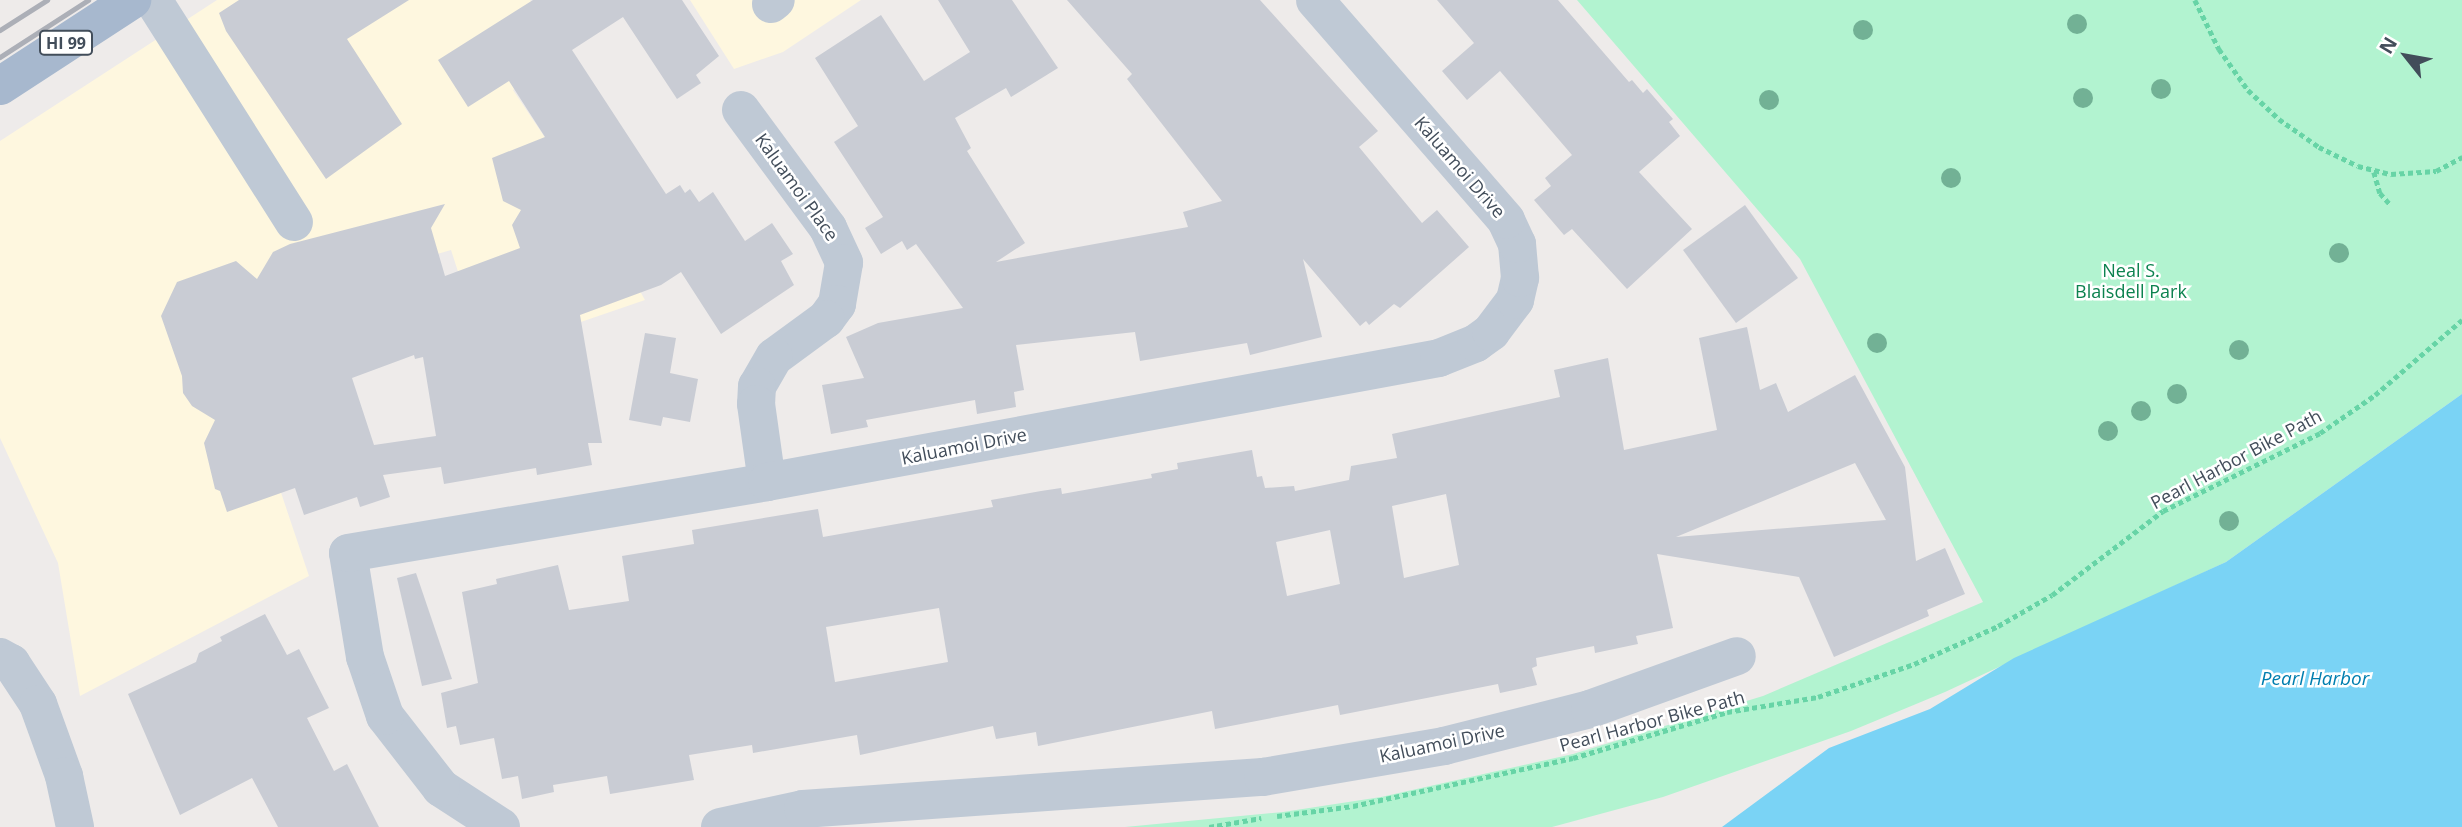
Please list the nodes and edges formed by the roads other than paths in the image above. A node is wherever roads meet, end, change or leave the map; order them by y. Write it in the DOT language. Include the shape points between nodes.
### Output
graph roads {
  1 [pos="132,0"];
  2 [pos="153,0"];
  3 [pos="1315,0"];
  4 [pos="0,86"];
  5 [pos="741,110"];
  6 [pos="294,222"];
  7 [pos="767,482"];
  8 [pos="1737,656"];
  9 [pos="0,657"];
  10 [pos="75,827"];
  11 [pos="500,827"];
  12 [pos="720,827"];
  1 -- 4 [label="main road, HI 99"];
  2 -- 6 [label="street"];
  3 -- 7 [label="street, Kaluamoi Drive" via="1506,220 1517,244 1520,278 1515,300 1491,332 1438,358"];
  5 -- 7 [label="street, Kaluamoi Place" via="828,228 844,263 837,304 826,319 774,357 757,386"];
  7 -- 11 [label="street, Kaluamoi Drive" via="348,553 365,657 385,716 441,788"];
  8 -- 12 [label="street, Kaluamoi Drive" via="1590,709 1444,746 1276,775 803,809"];
  9 -- 10 [label="street" via="11,663 38,704 64,776"];
}
